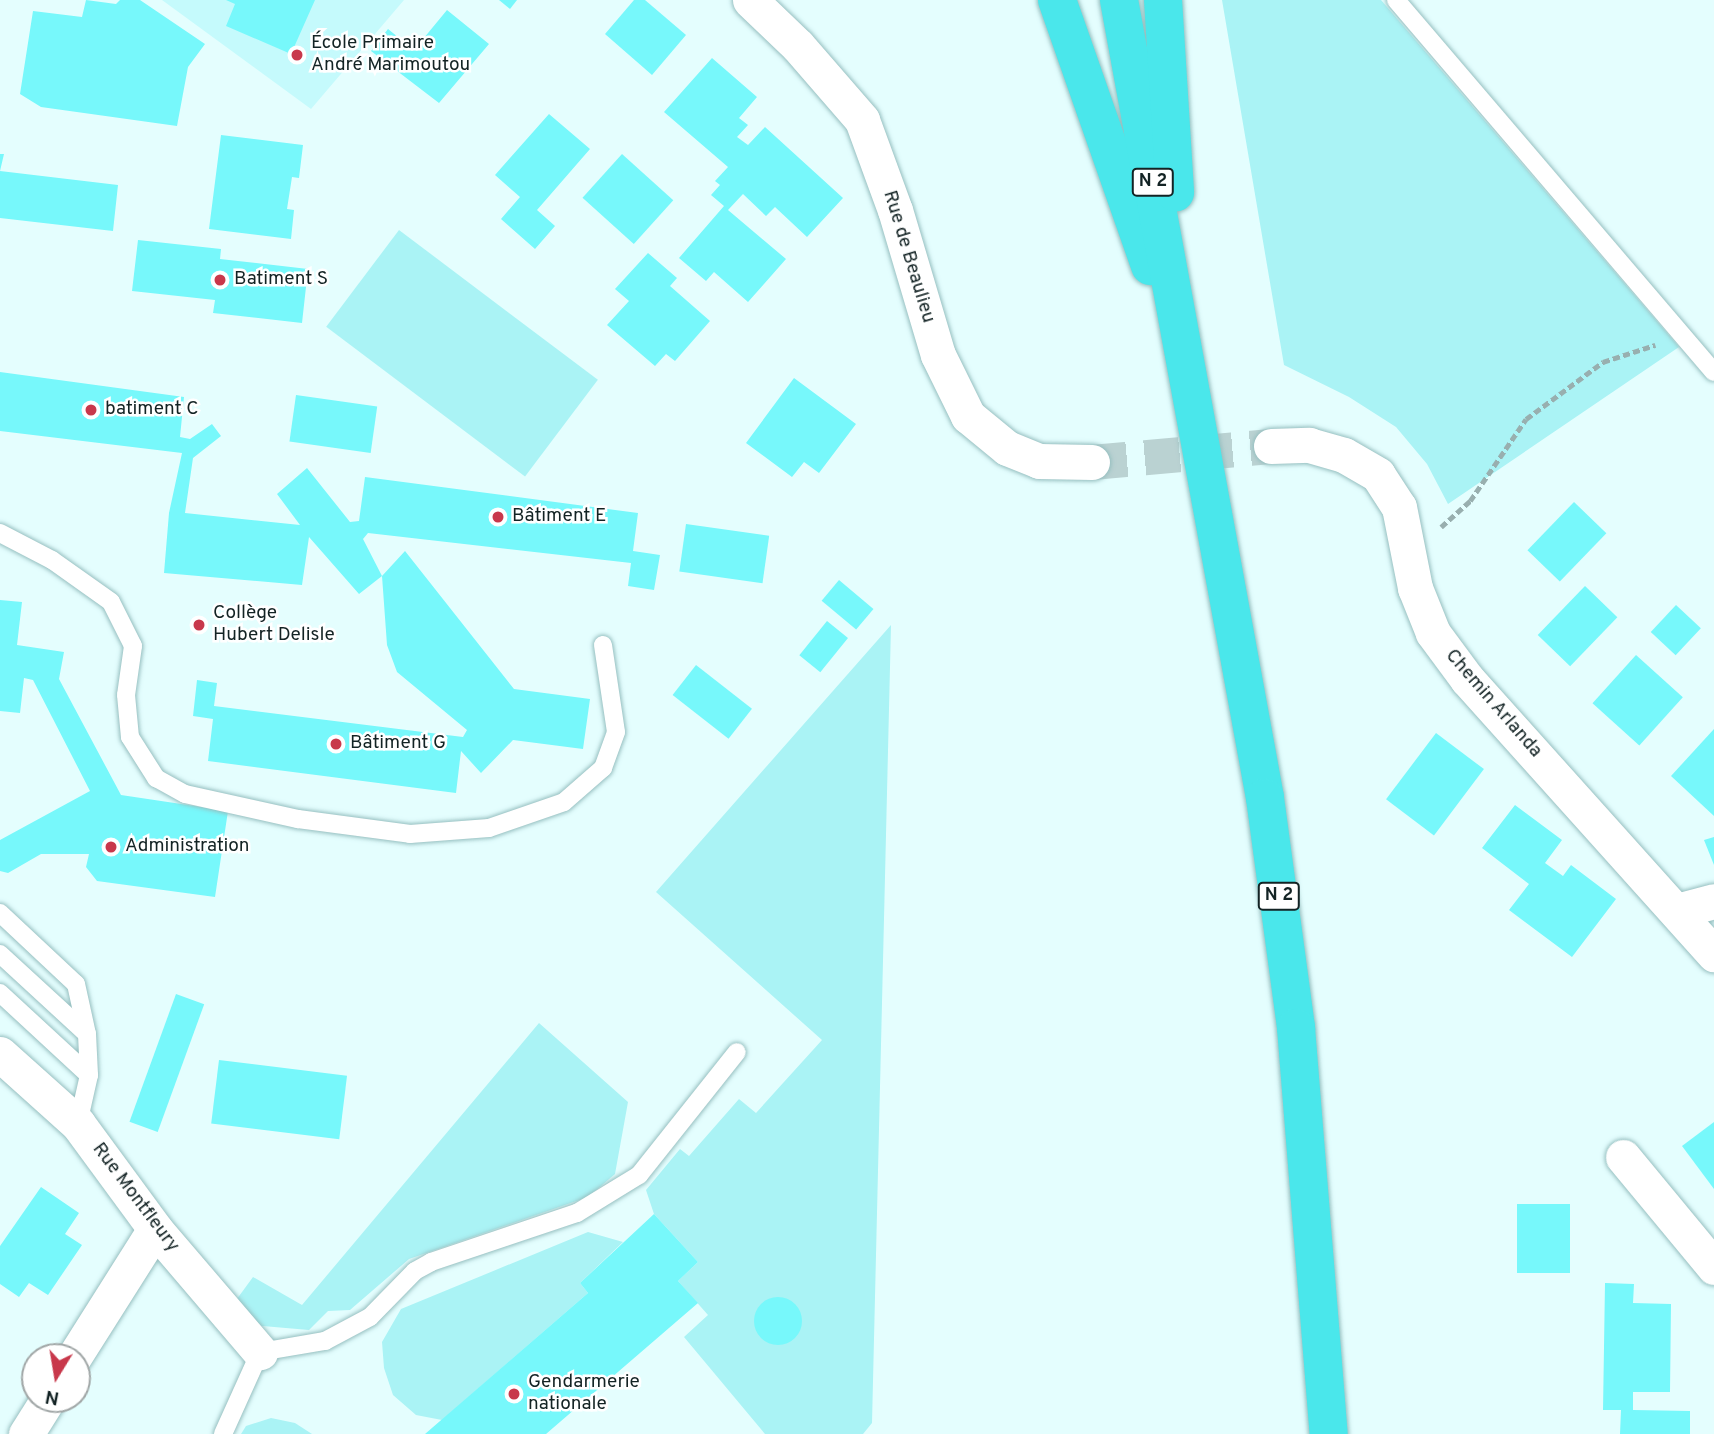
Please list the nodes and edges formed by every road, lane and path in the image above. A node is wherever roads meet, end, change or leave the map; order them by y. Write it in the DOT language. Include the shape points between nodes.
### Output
graph roads {
  1 [pos="750,0"];
  2 [pos="1057,0"];
  3 [pos="1119,0"];
  4 [pos="1163,0"];
  5 [pos="1396,0"];
  6 [pos="1682,336"];
  7 [pos="1187,363"];
  8 [pos="1714,372"];
  9 [pos="1271,446"];
  10 [pos="1092,462"];
  11 [pos="0,533"];
  12 [pos="1409,556"];
  13 [pos="603,645"];
  14 [pos="1714,901"];
  15 [pos="1677,911"];
  16 [pos="0,913"];
  17 [pos="0,954"];
  18 [pos="1714,954"];
  19 [pos="0,993"];
  20 [pos="87,1034"];
  21 [pos="737,1052"];
  22 [pos="0,1054"];
  23 [pos="89,1075"];
  24 [pos="78,1124"];
  25 [pos="1623,1157"];
  26 [pos="155,1229"];
  27 [pos="1714,1267"];
  28 [pos="83,1343"];
  29 [pos="260,1353"];
  30 [pos="39,1413"];
  31 [pos="26,1434"];
  32 [pos="223,1434"];
  33 [pos="1329,1434"];
  1 -- 10 [label="street, Rue de Beaulieu" via="798,46 862,120 895,210 938,355 968,416 1007,448 1039,461"];
  2 -- 7 [label="highway"];
  3 -- 7 [label="highway, N 2"];
  4 -- 7 [label="highway"];
  5 -- 6 [label="lane"];
  6 -- 8 [label="lane"];
  6 -- 12 [label="path" via="1603,362 1527,419 1470,500"];
  7 -- 33 [label="highway, N 2" via="1265,798 1286,943"];
  9 -- 12 [label="street, Chemin Arlanda" via="1309,445 1344,455 1378,475 1399,507"];
  11 -- 13 [label="lane" via="52,560 111,602 133,646 127,695 130,737 156,778 185,794 298,819 410,834 489,828 564,802 603,768 616,732"];
  12 -- 15 [label="street, Chemin Arlanda" via="1433,633"];
  14 -- 15 [label="street"];
  15 -- 18 [label="street, Chemin Arlanda"];
  16 -- 20 [label="lane" via="76,984"];
  17 -- 20 [label="lane"];
  19 -- 23 [label="lane"];
  20 -- 23 [label="lane"];
  21 -- 29 [label="lane" via="639,1175 577,1213 431,1262 415,1271 370,1317 325,1341"];
  22 -- 24 [label="street, Rue Montfleury"];
  23 -- 24 [label="lane"];
  24 -- 26 [label="street, Rue Montfleury"];
  25 -- 27 [label="street"];
  26 -- 28 [label="street"];
  26 -- 29 [label="street, Rue Montfleury"];
  29 -- 32 [label="lane"];
  30 -- 31 [label="street"];
}
